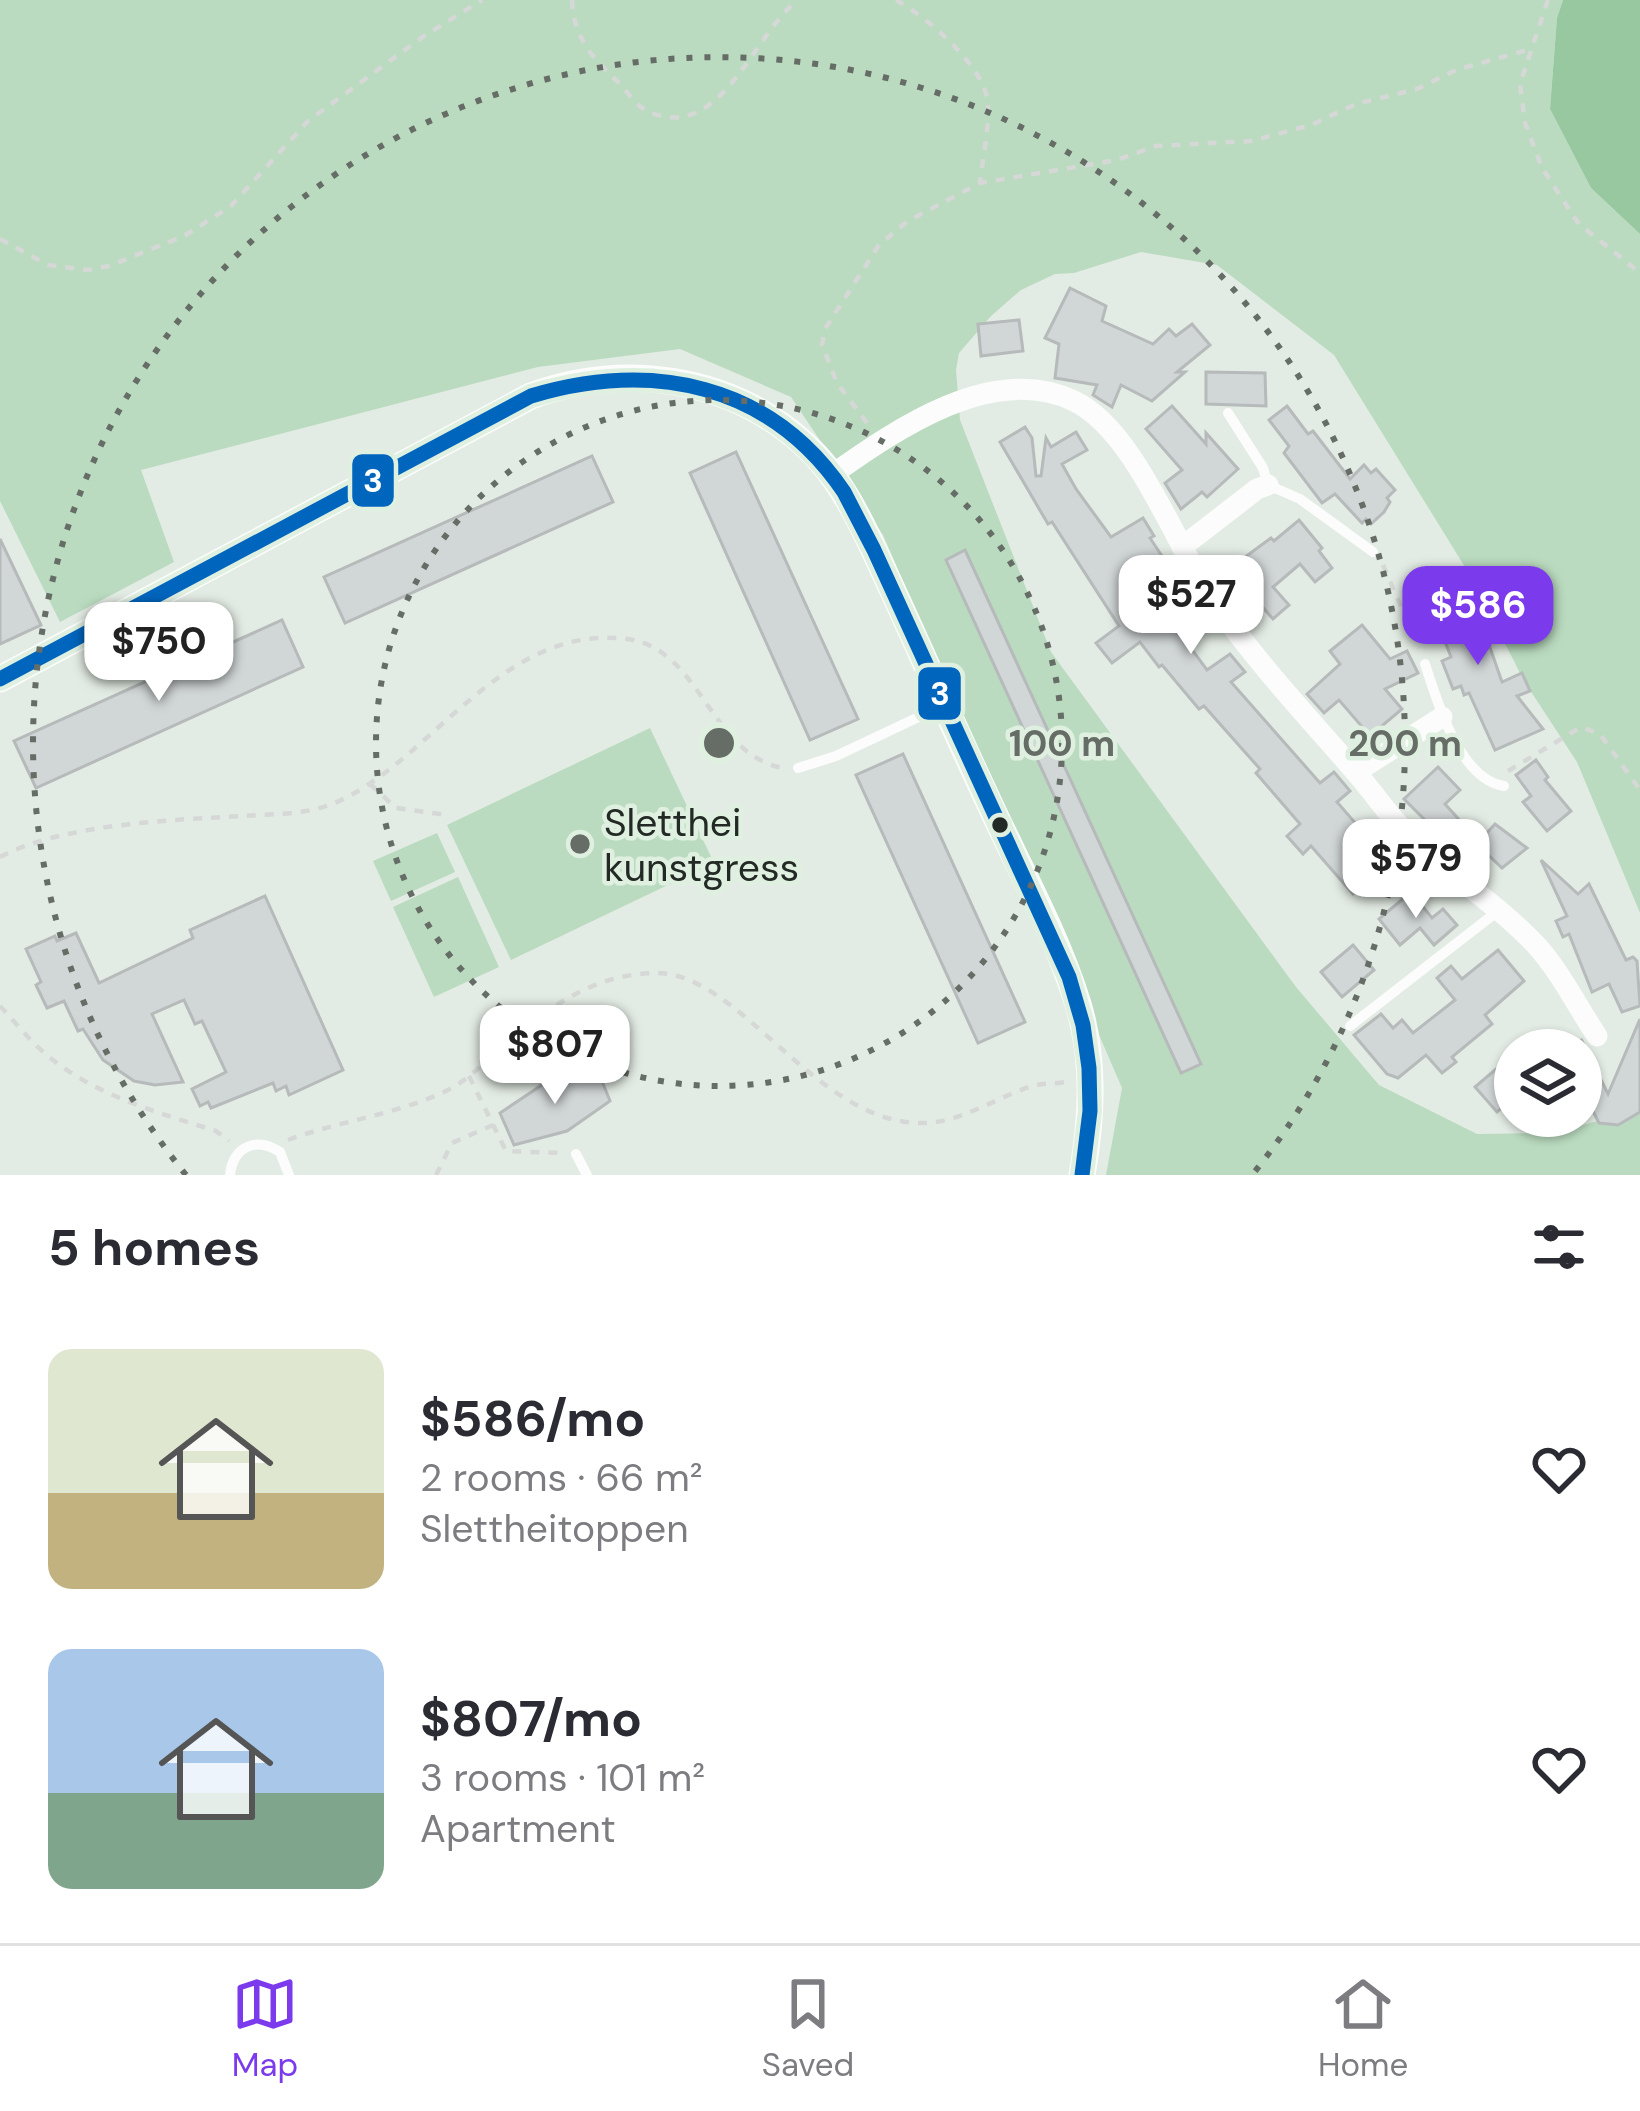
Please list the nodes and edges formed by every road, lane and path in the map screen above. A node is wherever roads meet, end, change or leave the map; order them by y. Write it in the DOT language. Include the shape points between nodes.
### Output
graph roads {
  1 [pos="482,0"];
  2 [pos="572,0"];
  3 [pos="798,0"];
  4 [pos="896,0"];
  5 [pos="1548,0"];
  6 [pos="1532,50"];
  7 [pos="980,183"];
  8 [pos="0,239"];
  9 [pos="1640,273"];
  10 [pos="1228,413"];
  11 [pos="881,442"];
  12 [pos="833,474"];
  13 [pos="1268,485"];
  14 [pos="1182,547"];
  15 [pos="1373,552"];
  16 [pos="1425,664"];
  17 [pos="0,680"];
  18 [pos="945,704"];
  19 [pos="1442,717"];
  20 [pos="798,767"];
  21 [pos="1356,772"];
  22 [pos="1487,782"];
  23 [pos="370,784"];
  24 [pos="1504,786"];
  25 [pos="1640,790"];
  26 [pos="446,815"];
  27 [pos="0,857"];
  28 [pos="1498,911"];
  29 [pos="0,1006"];
  30 [pos="1351,1026"];
  31 [pos="1592,1029"];
  32 [pos="469,1076"];
  33 [pos="1090,1082"];
  34 [pos="493,1125"];
  35 [pos="271,1146"];
  36 [pos="242,1150"];
  37 [pos="576,1154"];
  38 [pos="230,1175"];
  39 [pos="289,1175"];
  40 [pos="436,1175"];
  41 [pos="587,1175"];
  42 [pos="1082,1175"];
  1 -- 8 [label="path" via="308,121 231,206 184,236 87,270 48,265"];
  2 -- 3 [label="path" via="582,45 602,67 646,111 686,117 716,104"];
  4 -- 7 [label="path" via="922,14 984,81"];
  5 -- 6 [label="path"];
  6 -- 7 [label="path" via="1251,141 1156,146"];
  6 -- 9 [label="path" via="1520,84 1542,168 1579,224"];
  7 -- 11 [label="path" via="879,245 825,329 826,363"];
  10 -- 13 [label="lane"];
  11 -- 12 [label="street"];
  11 -- 14 [label="street" via="992,393 1074,400 1119,439"];
  12 -- 17 [label="street" via="778,425 690,383 616,377 559,385"];
  12 -- 18 [label="street"];
  13 -- 14 [label="street"];
  13 -- 15 [label="lane"];
  14 -- 21 [label="street" via="1223,614"];
  15 -- 16 [label="path" via="1390,573"];
  16 -- 19 [label="lane"];
  18 -- 20 [label="lane"];
  18 -- 33 [label="street" via="1071,986"];
  19 -- 21 [label="street"];
  19 -- 22 [label="lane"];
  20 -- 23 [label="path" via="749,756 657,650 605,638 506,673"];
  21 -- 28 [label="street" via="1406,832"];
  22 -- 24 [label="lane"];
  22 -- 25 [label="path" via="1581,727 1600,734"];
  23 -- 26 [label="path" via="396,808"];
  23 -- 27 [label="path" via="309,810 132,825"];
  28 -- 30 [label="lane"];
  28 -- 31 [label="street" via="1544,954"];
  29 -- 36 [label="path" via="68,1071 216,1131"];
  32 -- 33 [label="path" via="563,998 610,979 664,973 751,1022 836,1094 899,1121 933,1124 1034,1084"];
  32 -- 34 [label="path"];
  32 -- 35 [label="path" via="404,1109"];
  33 -- 42 [label="street"];
  34 -- 37 [label="path" via="506,1151"];
  34 -- 40 [label="path" via="452,1143"];
  35 -- 36 [label="lane"];
  35 -- 39 [label="lane"];
  36 -- 38 [label="lane"];
  37 -- 41 [label="lane"];
}
